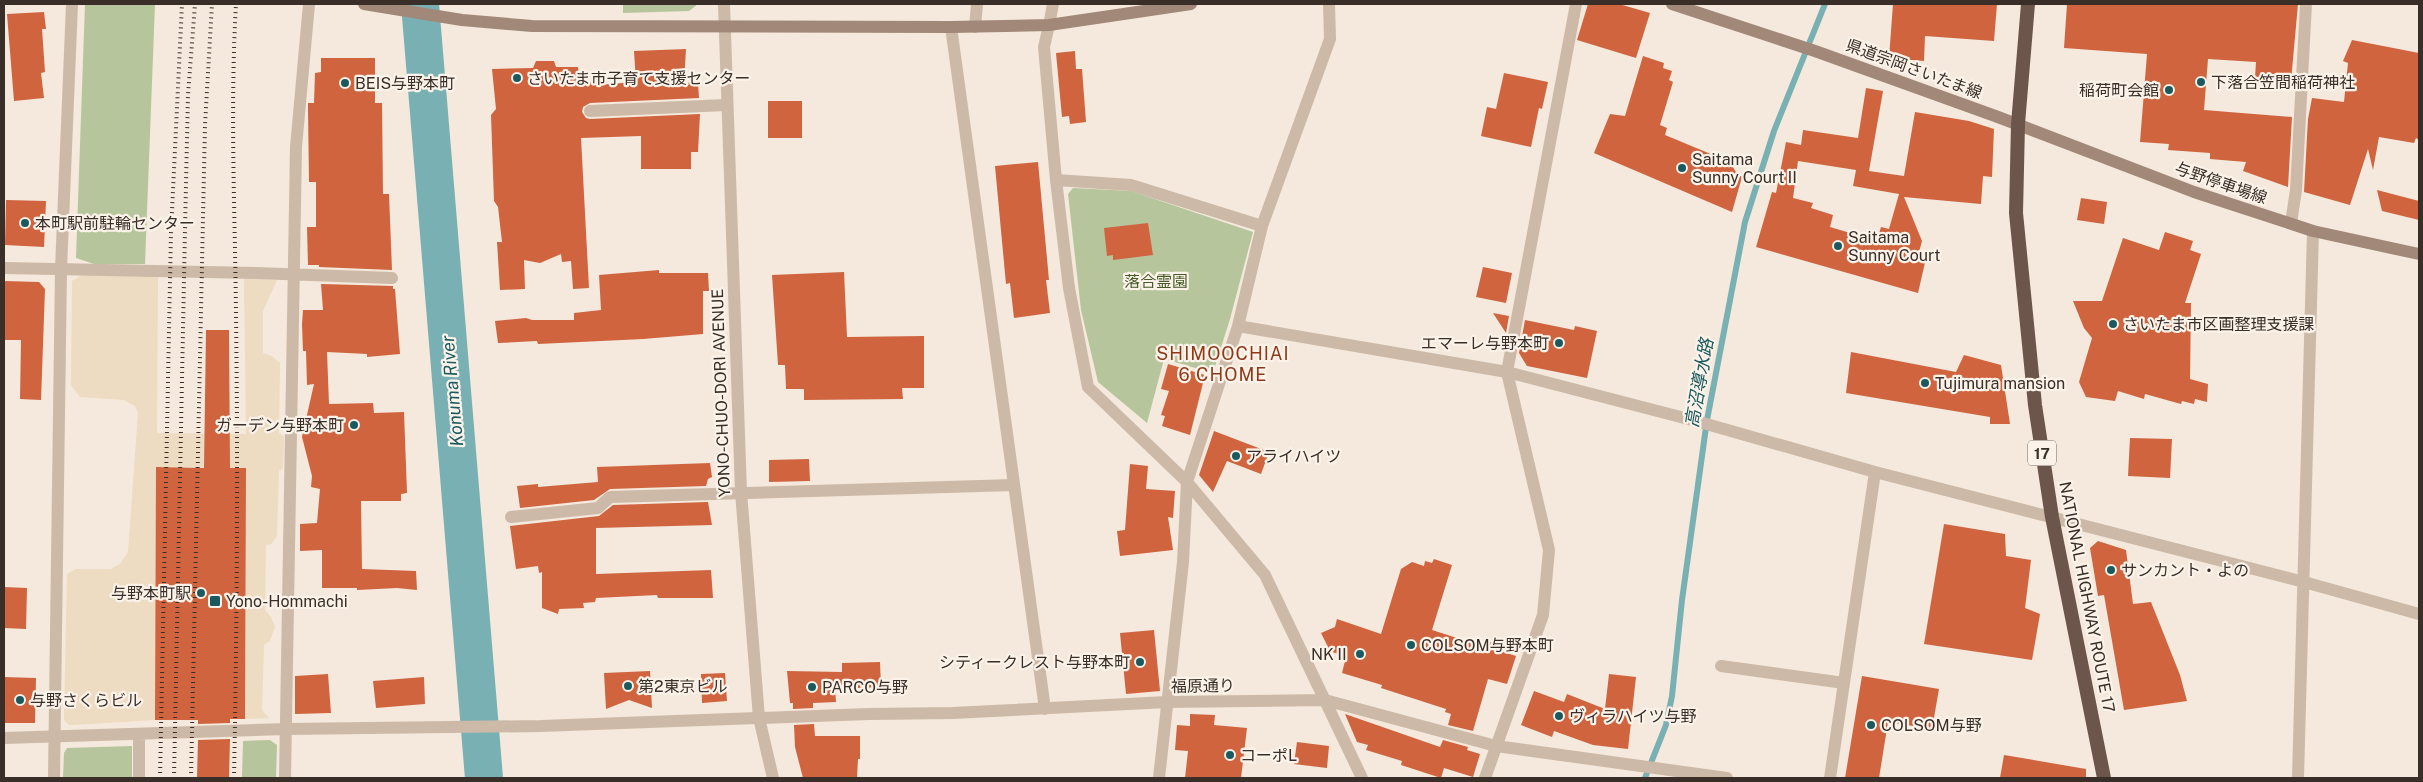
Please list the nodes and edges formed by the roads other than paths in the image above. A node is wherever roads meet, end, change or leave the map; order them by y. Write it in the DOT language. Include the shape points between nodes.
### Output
graph roads {
  1 [pos="72,4"];
  2 [pos="310,4"];
  3 [pos="364,4"];
  4 [pos="724,4"];
  5 [pos="977,4"];
  6 [pos="1053,4"];
  7 [pos="1190,4"];
  8 [pos="1329,4"];
  9 [pos="1576,4"];
  10 [pos="1672,4"];
  11 [pos="2028,4"];
  12 [pos="2306,4"];
  13 [pos="1049,25"];
  14 [pos="724,26"];
  15 [pos="951,27"];
  16 [pos="975,27"];
  17 [pos="726,105"];
  18 [pos="590,111"];
  19 [pos="2018,124"];
  20 [pos="1056,180"];
  21 [pos="2290,224"];
  22 [pos="1262,226"];
  23 [pos="2313,231"];
  24 [pos="2419,254"];
  25 [pos="4,268"];
  26 [pos="61,268"];
  27 [pos="294,276"];
  28 [pos="392,278"];
  29 [pos="1238,326"];
  30 [pos="1507,372"];
  31 [pos="1875,472"];
  32 [pos="1187,482"];
  33 [pos="1014,485"];
  34 [pos="741,492"];
  35 [pos="511,517"];
  36 [pos="2052,517"];
  37 [pos="2304,582"];
  38 [pos="2419,614"];
  39 [pos="1721,666"];
  40 [pos="1844,683"];
  41 [pos="1325,700"];
  42 [pos="1168,702"];
  43 [pos="1045,708"];
  44 [pos="759,718"];
  45 [pos="286,729"];
  46 [pos="139,735"];
  47 [pos="4,738"];
  48 [pos="55,738"];
  49 [pos="1496,746"];
  50 [pos="54,778"];
  51 [pos="139,778"];
  52 [pos="285,778"];
  53 [pos="773,778"];
  54 [pos="1159,778"];
  55 [pos="1362,778"];
  56 [pos="1485,778"];
  57 [pos="1727,778"];
  58 [pos="1830,778"];
  59 [pos="2104,778"];
  60 [pos="2298,778"];
  1 -- 26 [label="street"];
  2 -- 27 [label="street" via="296,146"];
  3 -- 14 [label="main road" via="462,20 532,26"];
  4 -- 14 [label="street, YONO-CHUO-DORI AVENUE"];
  5 -- 16 [label="street"];
  6 -- 13 [label="street"];
  7 -- 13 [label="main road"];
  8 -- 22 [label="street" via="1330,39"];
  9 -- 30 [label="street"];
  10 -- 19 [label="main road, 県道宗岡さいたま線" via="1798,45"];
  11 -- 19 [label="highway, NATIONAL HIGHWAY ROUTE 17 / 17"];
  12 -- 21 [label="street" via="2296,190"];
  13 -- 16 [label="main road"];
  13 -- 20 [label="street" via="1044,47"];
  14 -- 15 [label="main road"];
  14 -- 17 [label="street, YONO-CHUO-DORI AVENUE"];
  15 -- 16 [label="main road"];
  15 -- 33 [label="street"];
  17 -- 18 [label="street"];
  17 -- 34 [label="street, YONO-CHUO-DORI AVENUE"];
  19 -- 21 [label="main road, 与野停車場線" via="2194,192"];
  19 -- 36 [label="highway, NATIONAL HIGHWAY ROUTE 17 / 17" via="2016,213 2034,405"];
  20 -- 22 [label="street" via="1131,185"];
  20 -- 32 [label="street" via="1069,288 1088,387"];
  21 -- 23 [label="main road, 与野停車場線"];
  22 -- 29 [label="street"];
  23 -- 24 [label="main road, 与野停車場線"];
  23 -- 37 [label="street"];
  25 -- 26 [label="street"];
  26 -- 27 [label="street"];
  26 -- 48 [label="street"];
  27 -- 28 [label="street"];
  27 -- 45 [label="street"];
  29 -- 30 [label="street"];
  29 -- 32 [label="street"];
  30 -- 31 [label="street"];
  30 -- 49 [label="street" via="1549,550 1543,615"];
  31 -- 36 [label="street"];
  31 -- 40 [label="street"];
  32 -- 41 [label="street" via="1265,575"];
  32 -- 42 [label="street" via="1183,562"];
  33 -- 34 [label="street"];
  33 -- 43 [label="street"];
  34 -- 35 [label="street" via="610,497 598,508"];
  34 -- 44 [label="street, YONO-CHUO-DORI AVENUE"];
  36 -- 37 [label="street"];
  36 -- 59 [label="highway, NATIONAL HIGHWAY ROUTE 17 / 17"];
  37 -- 38 [label="street"];
  37 -- 60 [label="street"];
  39 -- 40 [label="street"];
  40 -- 58 [label="street"];
  41 -- 42 [label="street, 福原通り"];
  41 -- 49 [label="street, 福原通り"];
  41 -- 55 [label="street"];
  42 -- 43 [label="street, 福原通り"];
  42 -- 54 [label="street"];
  43 -- 44 [label="street, 福原通り"];
  44 -- 45 [label="street, 福原通り"];
  44 -- 53 [label="street, YONO-CHUO-DORI AVENUE"];
  45 -- 46 [label="street, 福原通り"];
  45 -- 52 [label="street"];
  46 -- 48 [label="street, 福原通り"];
  46 -- 51 [label="street"];
  47 -- 48 [label="street, 福原通り"];
  48 -- 50 [label="street"];
  49 -- 56 [label="street"];
  49 -- 57 [label="street, 福原通り"];
}
